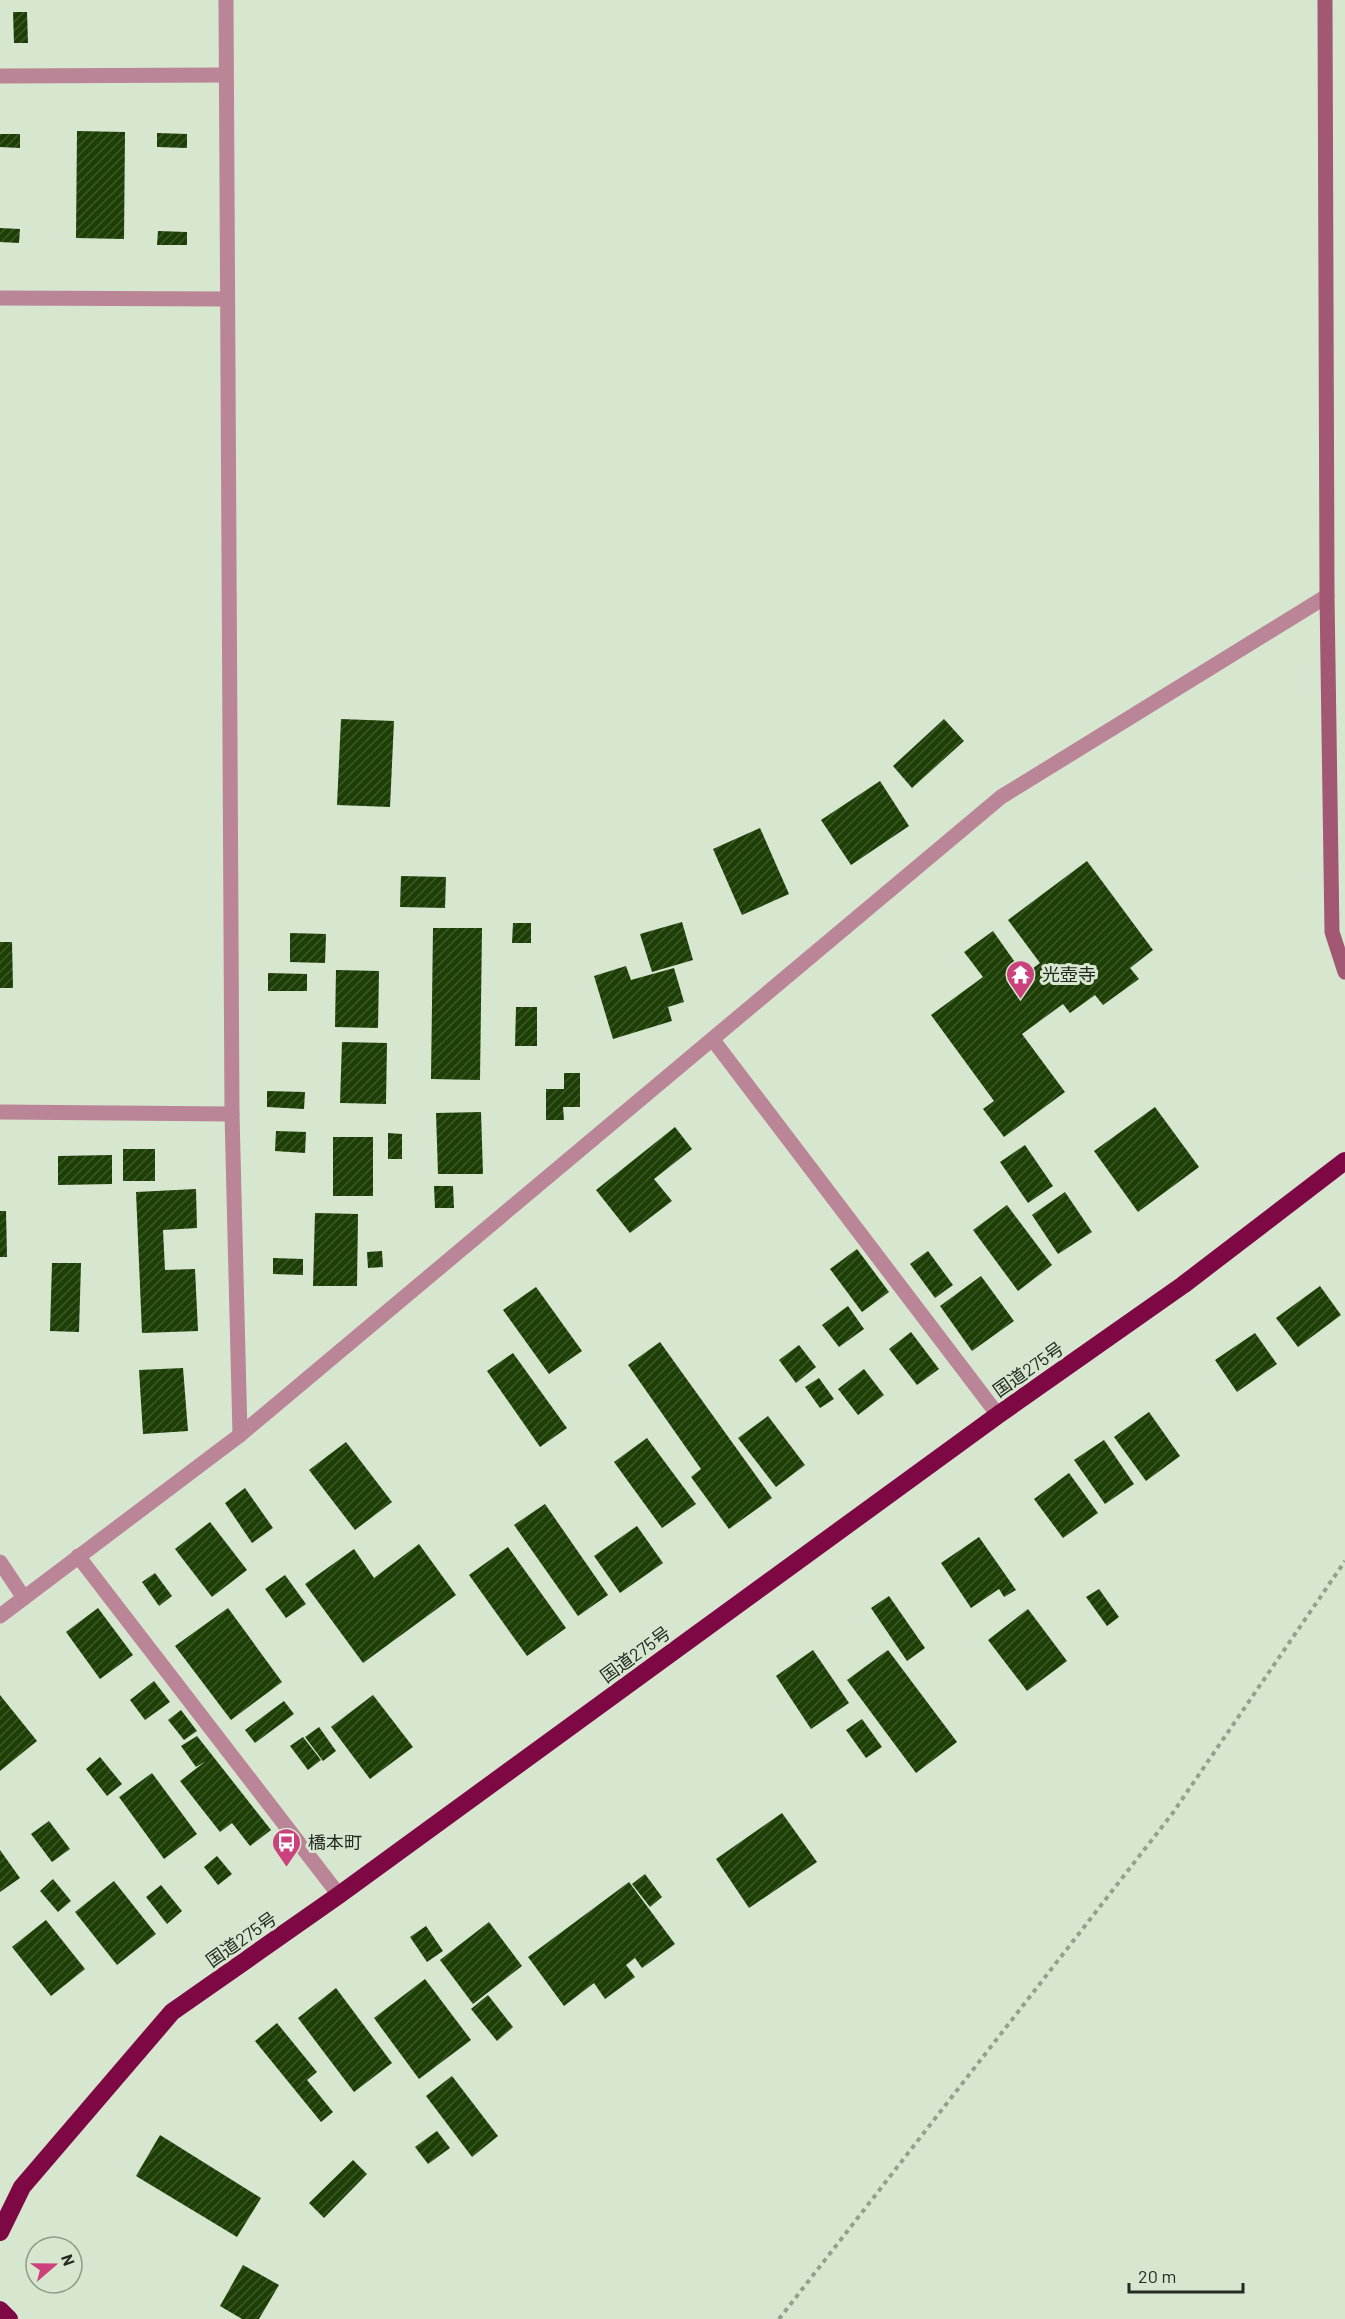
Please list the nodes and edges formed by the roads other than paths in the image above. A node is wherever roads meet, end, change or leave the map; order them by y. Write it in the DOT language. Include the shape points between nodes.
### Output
graph roads {
  1 [pos="226,0"];
  2 [pos="1325,0"];
  3 [pos="225,75"];
  4 [pos="0,76"];
  5 [pos="0,298"];
  6 [pos="226,298"];
  7 [pos="1327,596"];
  8 [pos="1345,972"];
  9 [pos="713,1040"];
  10 [pos="0,1112"];
  11 [pos="232,1114"];
  12 [pos="1345,1161"];
  13 [pos="998,1416"];
  14 [pos="240,1435"];
  15 [pos="78,1556"];
  16 [pos="0,1562"];
  17 [pos="24,1598"];
  18 [pos="0,1616"];
  19 [pos="339,1895"];
  20 [pos="0,2232"];
  21 [pos="0,2310"];
  22 [pos="9,2319"];
  1 -- 3 [label="street"];
  2 -- 7 [label="street"];
  3 -- 4 [label="street"];
  3 -- 6 [label="street"];
  5 -- 6 [label="street"];
  6 -- 11 [label="street"];
  7 -- 8 [label="street" via="1332,932"];
  7 -- 9 [label="street" via="1001,797"];
  9 -- 13 [label="street"];
  9 -- 14 [label="street"];
  10 -- 11 [label="street"];
  11 -- 14 [label="street"];
  12 -- 13 [label="highway, 国道275号" via="1183,1285"];
  13 -- 19 [label="highway, 国道275号"];
  14 -- 15 [label="street"];
  15 -- 17 [label="street"];
  15 -- 19 [label="street"];
  16 -- 17 [label="street"];
  17 -- 18 [label="street"];
  19 -- 20 [label="highway, 国道275号" via="172,2012 22,2187"];
  21 -- 22 [label="highway"];
}
